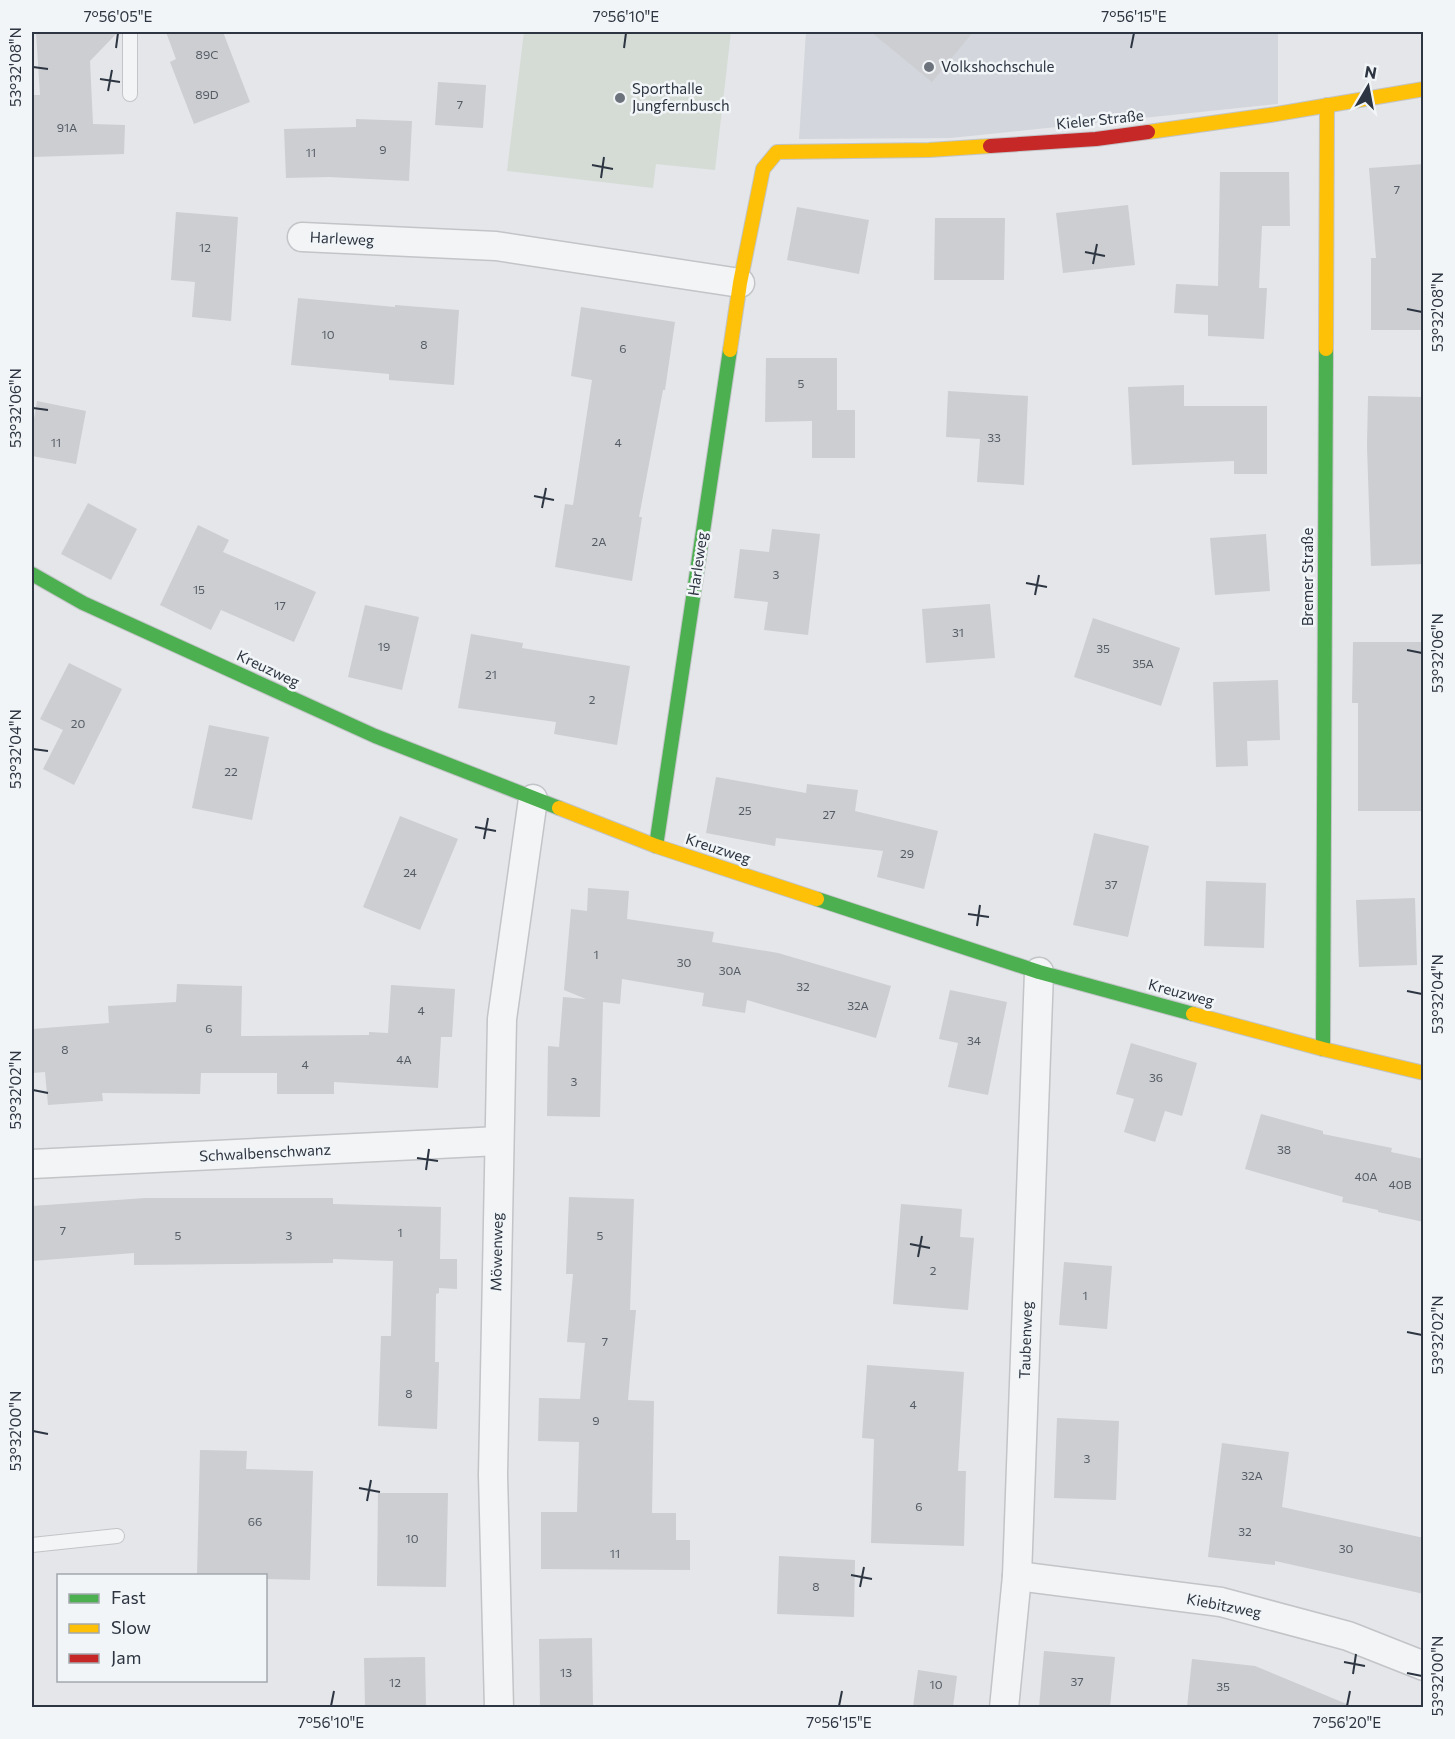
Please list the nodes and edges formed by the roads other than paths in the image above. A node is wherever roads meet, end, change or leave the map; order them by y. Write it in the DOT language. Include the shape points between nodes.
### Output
graph roads {
  1 [pos="130,32"];
  2 [pos="1424,89"];
  3 [pos="130,94"];
  4 [pos="1327,105"];
  5 [pos="777,152"];
  6 [pos="302,237"];
  7 [pos="740,283"];
  8 [pos="32,573"];
  9 [pos="533,799"];
  10 [pos="656,846"];
  11 [pos="1039,972"];
  12 [pos="1323,1049"];
  13 [pos="1424,1073"];
  14 [pos="499,1141"];
  15 [pos="32,1164"];
  16 [pos="117,1536"];
  17 [pos="32,1545"];
  18 [pos="1017,1576"];
  19 [pos="1424,1666"];
  20 [pos="499,1707"];
  21 [pos="1004,1707"];
  1 -- 3 [label="lane"];
  2 -- 4 [label="street, Kieler Straße"];
  4 -- 5 [label="street, Kieler Straße" via="1096,139 929,150"];
  4 -- 12 [label="street, Bremer Straße"];
  5 -- 7 [label="street, Harleweg" via="763,170"];
  6 -- 7 [label="street, Harleweg" via="496,246"];
  7 -- 10 [label="street, Harleweg"];
  8 -- 9 [label="street, Kreuzweg" via="83,603 375,736"];
  9 -- 10 [label="street, Kreuzweg"];
  9 -- 14 [label="street, Möwenweg" via="502,1019"];
  10 -- 11 [label="street, Kreuzweg"];
  11 -- 12 [label="street, Kreuzweg"];
  11 -- 18 [label="street, Taubenweg"];
  12 -- 13 [label="street, Kreuzweg"];
  14 -- 15 [label="street, Schwalbenschwanz"];
  14 -- 20 [label="street, Möwenweg" via="493,1475"];
  16 -- 17 [label="lane"];
  18 -- 19 [label="street, Kiebitzweg" via="1221,1602 1348,1636"];
  18 -- 21 [label="street, Taubenweg"];
}
